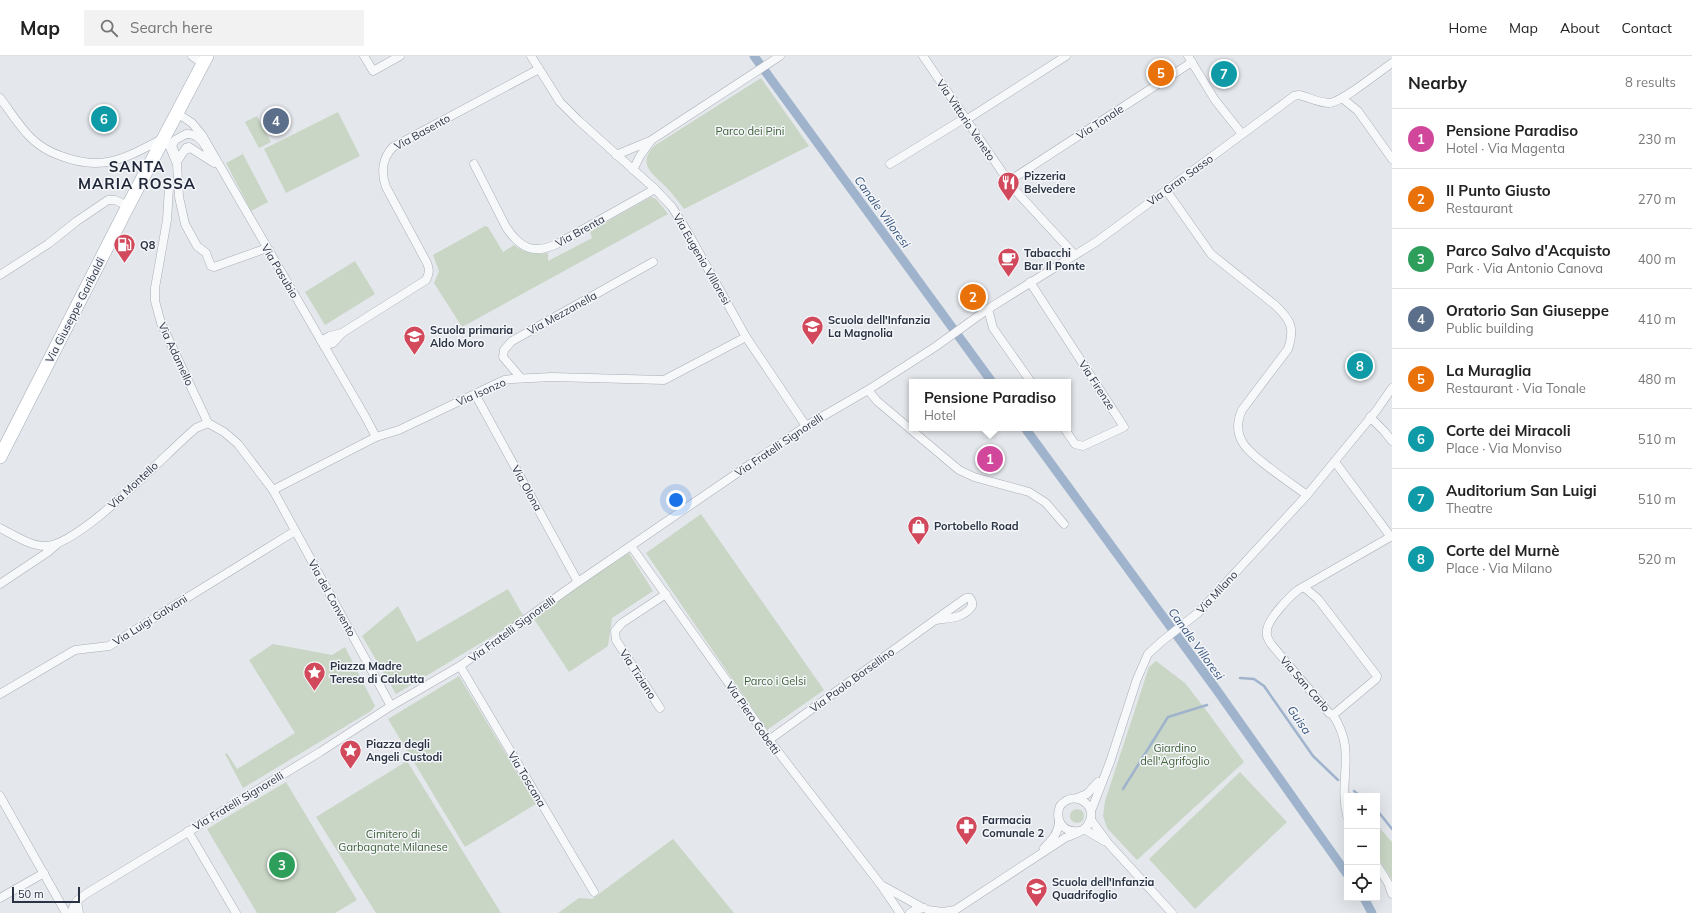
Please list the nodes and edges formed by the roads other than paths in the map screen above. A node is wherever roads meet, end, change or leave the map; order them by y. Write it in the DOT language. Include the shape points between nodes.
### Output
graph roads {
  1 [pos="364,56"];
  2 [pos="400,56"];
  3 [pos="532,56"];
  4 [pos="780,56"];
  5 [pos="923,56"];
  6 [pos="1066,56"];
  7 [pos="200,58"];
  8 [pos="1190,59"];
  9 [pos="1392,63"];
  10 [pos="539,69"];
  11 [pos="1354,90"];
  12 [pos="0,98"];
  13 [pos="1342,98"];
  14 [pos="1358,111"];
  15 [pos="177,113"];
  16 [pos="965,119"];
  17 [pos="1242,134"];
  18 [pos="198,136"];
  19 [pos="164,137"];
  20 [pos="650,141"];
  21 [pos="616,155"];
  22 [pos="1392,159"];
  23 [pos="474,164"];
  24 [pos="890,164"];
  25 [pos="633,170"];
  26 [pos="1008,181"];
  27 [pos="170,188"];
  28 [pos="655,189"];
  29 [pos="1166,190"];
  30 [pos="128,206"];
  31 [pos="267,248"];
  32 [pos="1074,254"];
  33 [pos="653,262"];
  34 [pos="0,275"];
  35 [pos="1030,282"];
  36 [pos="988,309"];
  37 [pos="746,337"];
  38 [pos="323,344"];
  39 [pos="939,344"];
  40 [pos="521,378"];
  41 [pos="1030,379"];
  42 [pos="1392,388"];
  43 [pos="868,390"];
  44 [pos="475,394"];
  45 [pos="1370,417"];
  46 [pos="208,423"];
  47 [pos="806,426"];
  48 [pos="909,428"];
  49 [pos="912,431"];
  50 [pos="1066,431"];
  51 [pos="376,437"];
  52 [pos="1392,441"];
  53 [pos="0,457"];
  54 [pos="1335,462"];
  55 [pos="273,490"];
  56 [pos="1307,495"];
  57 [pos="1064,524"];
  58 [pos="0,528"];
  59 [pos="295,531"];
  60 [pos="1391,536"];
  61 [pos="56,545"];
  62 [pos="631,546"];
  63 [pos="578,582"];
  64 [pos="1313,582"];
  65 [pos="0,584"];
  66 [pos="1304,587"];
  67 [pos="666,594"];
  68 [pos="1318,599"];
  69 [pos="936,620"];
  70 [pos="460,666"];
  71 [pos="0,694"];
  72 [pos="392,706"];
  73 [pos="660,708"];
  74 [pos="1332,715"];
  75 [pos="769,740"];
  76 [pos="1104,775"];
  77 [pos="1344,793"];
  78 [pos="0,796"];
  79 [pos="1077,798"];
  80 [pos="1091,811"];
  81 [pos="1091,820"];
  82 [pos="1059,822"];
  83 [pos="1082,830"];
  84 [pos="188,831"];
  85 [pos="1108,843"];
  86 [pos="1035,858"];
  87 [pos="1380,870"];
  88 [pos="44,873"];
  89 [pos="881,885"];
  90 [pos="594,892"];
  91 [pos="982,894"];
  92 [pos="1392,894"];
  93 [pos="0,898"];
  94 [pos="77,901"];
  95 [pos="928,910"];
  96 [pos="66,913"];
  97 [pos="72,913"];
  98 [pos="79,913"];
  99 [pos="236,913"];
  100 [pos="900,913"];
  101 [pos="910,913"];
  102 [pos="960,913"];
  103 [pos="1172,913"];
  1 -- 2 [label="street" via="373,71"];
  3 -- 10 [label="street, Via Eugenio Villoresi"];
  4 -- 20 [label="street"];
  5 -- 16 [label="street, Via Vittorio Veneto"];
  6 -- 16 [label="street"];
  7 -- 15 [label="main road, Via Giuseppe Garibaldi"];
  8 -- 17 [label="street" via="1215,100"];
  8 -- 26 [label="street, Via Tonale"];
  9 -- 11 [label="street, Via Gran Sasso"];
  10 -- 21 [label="street, Via Eugenio Villoresi" via="560,102"];
  10 -- 38 [label="street, Via Basento" via="388,152 382,171 383,179 427,263 429,272 426,280 342,333 333,343"];
  11 -- 13 [label="street, Via Gran Sasso"];
  11 -- 14 [label="street"];
  12 -- 19 [label="street" via="27,135 36,143 75,161 94,164 117,161"];
  13 -- 14 [label="street"];
  13 -- 17 [label="street, Via Gran Sasso" via="1329,103 1294,96"];
  14 -- 22 [label="street"];
  15 -- 19 [label="main road, Via Giuseppe Garibaldi"];
  15 -- 31 [label="street, Via Pasubio" via="192,123 202,135"];
  16 -- 24 [label="street"];
  16 -- 26 [label="street, Via Vittorio Veneto"];
  17 -- 29 [label="street, Via Gran Sasso"];
  18 -- 18 [label="street" via="186,134 175,140 172,146 178,160 189,146 214,163"];
  19 -- 30 [label="main road, Via Giuseppe Garibaldi"];
  19 -- 31 [label="street" via="178,167 179,197 184,222 197,246 206,253 211,266"];
  20 -- 21 [label="street"];
  20 -- 25 [label="street"];
  21 -- 25 [label="street, Via Eugenio Villoresi"];
  23 -- 28 [label="street, Via Brenta" via="512,236 523,246 536,250 556,244"];
  25 -- 28 [label="street, Via Eugenio Villoresi"];
  26 -- 32 [label="street, Via Vittorio Veneto"];
  27 -- 46 [label="street, Via Adamello" via="155,301 162,324"];
  28 -- 37 [label="street, Via Eugenio Villoresi" via="679,216"];
  29 -- 32 [label="street, Via Gran Sasso" via="1096,242"];
  29 -- 56 [label="street" via="1207,249 1275,305 1289,322 1292,330 1288,349 1242,410 1238,426 1243,444"];
  30 -- 34 [label="street" via="108,200"];
  30 -- 53 [label="main road, Via Giuseppe Garibaldi"];
  31 -- 38 [label="street, Via Pasubio"];
  32 -- 35 [label="street, Via Gran Sasso"];
  33 -- 40 [label="street, Via Mezzanella" via="512,342 504,350 503,357"];
  35 -- 36 [label="street, Via Gran Sasso"];
  35 -- 50 [label="street, Via Firenze" via="1124,427 1083,446 1075,444"];
  36 -- 39 [label="street, Via Gran Sasso"];
  36 -- 41 [label="street" via="993,328"];
  37 -- 40 [label="street, Via Isonzo" via="664,380"];
  37 -- 47 [label="street, Via Eugenio Villoresi"];
  38 -- 51 [label="street, Via Pasubio"];
  39 -- 43 [label="street, Via Fratelli Signorelli"];
  40 -- 44 [label="street, Via Isonzo" via="504,380"];
  42 -- 45 [label="street, Via Milano"];
  43 -- 47 [label="street, Via Fratelli Signorelli"];
  43 -- 48 [label="street"];
  44 -- 51 [label="street, Via Isonzo" via="399,430"];
  44 -- 63 [label="street, Via Olona"];
  45 -- 52 [label="street"];
  45 -- 54 [label="street, Via Milano"];
  46 -- 55 [label="street" via="238,444"];
  46 -- 61 [label="street, Via Montello" via="196,428 84,529"];
  47 -- 62 [label="street, Via Fratelli Signorelli"];
  49 -- 57 [label="street" via="956,468 974,477 1029,492 1046,503"];
  51 -- 55 [label="street, Via Isonzo"];
  54 -- 56 [label="street, Via Milano"];
  54 -- 60 [label="street"];
  55 -- 59 [label="street, Via del Convento"];
  56 -- 76 [label="street, Via Milano" via="1192,619 1148,654 1141,667"];
  58 -- 61 [label="street" via="34,544"];
  59 -- 71 [label="street, Via Luigi Galvani" via="108,646 75,650"];
  59 -- 72 [label="street, Via del Convento"];
  60 -- 64 [label="street, Via San Carlo"];
  61 -- 65 [label="street, Via Montello"];
  62 -- 63 [label="street, Via Fratelli Signorelli"];
  62 -- 67 [label="street, Via Piero Gobetti"];
  63 -- 70 [label="street, Via Fratelli Signorelli"];
  64 -- 66 [label="street, Via San Carlo"];
  64 -- 68 [label="street, Via San Carlo"];
  66 -- 68 [label="street, Via San Carlo"];
  66 -- 74 [label="street, Via San Carlo" via="1292,595 1268,625 1267,637"];
  67 -- 73 [label="street, Via Tiziano" via="622,623 615,631 616,640"];
  67 -- 75 [label="street, Via Piero Gobetti"];
  68 -- 74 [label="street, Via San Carlo" via="1377,676"];
  69 -- 75 [label="street, Via Paolo Borsellino"];
  70 -- 72 [label="street, Via Fratelli Signorelli"];
  70 -- 90 [label="street, Via Toscana"];
  72 -- 84 [label="street, Via Fratelli Signorelli"];
  74 -- 77 [label="street" via="1342,732 1346,749"];
  75 -- 89 [label="street, Via Piero Gobetti"];
  76 -- 79 [label="street, Via Milano" via="1088,794"];
  76 -- 80 [label="street, Via Milano"];
  78 -- 88 [label="street"];
  79 -- 80 [label="street" via="1086,803"];
  79 -- 82 [label="street" via="1069,799 1060,806"];
  80 -- 81 [label="street"];
  81 -- 83 [label="street"];
  81 -- 85 [label="street"];
  82 -- 83 [label="street" via="1070,831"];
  82 -- 86 [label="street" via="1054,838"];
  83 -- 85 [label="street"];
  83 -- 86 [label="street"];
  84 -- 94 [label="street, Via Fratelli Signorelli"];
  84 -- 99 [label="street"];
  85 -- 103 [label="street"];
  86 -- 91 [label="street"];
  87 -- 92 [label="street"];
  88 -- 93 [label="street"];
  88 -- 96 [label="street"];
  89 -- 95 [label="street, Via Piero Gobetti"];
  89 -- 100 [label="street, Via Piero Gobetti"];
  91 -- 95 [label="street" via="949,912"];
  91 -- 102 [label="street"];
  94 -- 97 [label="street"];
  94 -- 98 [label="street"];
  95 -- 101 [label="street" via="915,910"];
}
